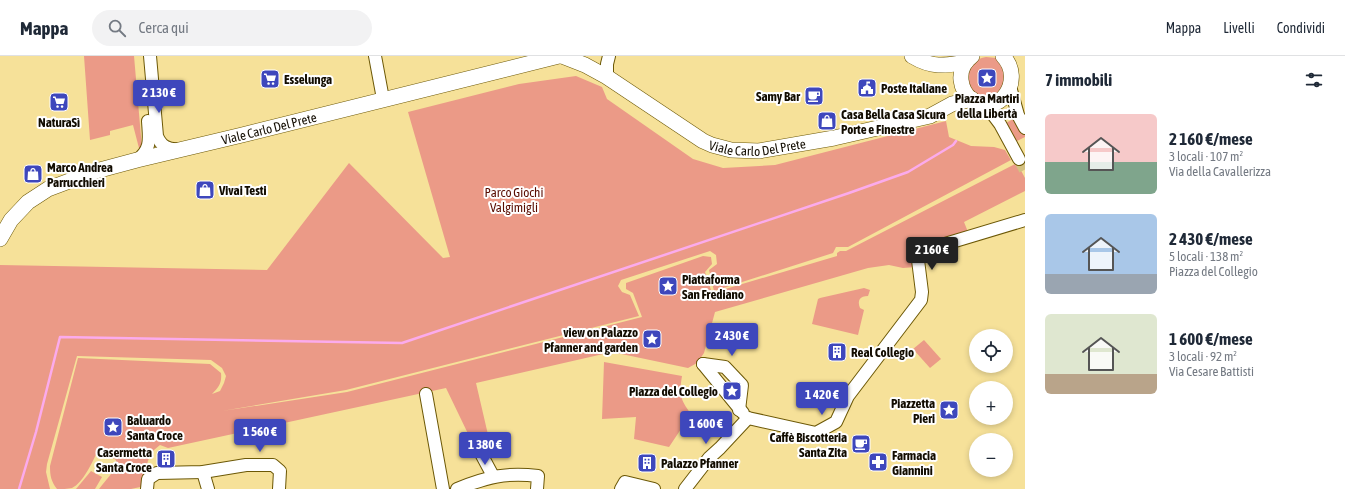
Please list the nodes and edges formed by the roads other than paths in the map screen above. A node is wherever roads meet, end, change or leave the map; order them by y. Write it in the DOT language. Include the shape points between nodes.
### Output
graph roads {
  1 [pos="142,56"];
  2 [pos="150,56"];
  3 [pos="375,56"];
  4 [pos="561,56"];
  5 [pos="609,56"];
  6 [pos="912,56"];
  7 [pos="1003,56"];
  8 [pos="969,59"];
  9 [pos="1025,66"];
  10 [pos="607,77"];
  11 [pos="1013,84"];
  12 [pos="383,100"];
  13 [pos="978,102"];
  14 [pos="1025,128"];
  15 [pos="182,149"];
  16 [pos="1019,159"];
  17 [pos="137,160"];
  18 [pos="1025,220"];
  19 [pos="0,239"];
  20 [pos="426,394"];
  21 [pos="478,448"];
  22 [pos="203,472"];
  23 [pos="493,476"];
  24 [pos="147,489"];
  25 [pos="208,489"];
  26 [pos="279,489"];
  27 [pos="443,489"];
  28 [pos="457,489"];
  29 [pos="537,489"];
  30 [pos="621,489"];
  31 [pos="654,489"];
  32 [pos="685,489"];
  1 -- 17 [label="street" via="149,139 146,151"];
  2 -- 15 [label="street" via="157,136 164,146"];
  3 -- 12 [label="street"];
  4 -- 10 [label="main road, Viale Carlo Del Prete"];
  4 -- 12 [label="main road, Viale Carlo Del Prete"];
  5 -- 10 [label="street"];
  6 -- 8 [label="main road" via="924,62 946,66"];
  7 -- 11 [label="main road" via="1011,64"];
  8 -- 13 [label="main road" via="961,72 961,81 965,92"];
  9 -- 11 [label="main road, Viale Carlo Del Prete"];
  10 -- 13 [label="main road, Viale Carlo Del Prete" via="703,141 721,148 744,151 759,151 834,138 930,116 952,104"];
  11 -- 13 [label="main road, Viale Carlo Del Prete" via="1002,100 993,104"];
  11 -- 14 [label="street" via="1018,115"];
  12 -- 15 [label="main road, Viale Carlo Del Prete"];
  13 -- 16 [label="street" via="1000,124"];
  15 -- 17 [label="main road, Viale Carlo Del Prete"];
  17 -- 19 [label="main road, Viale Carlo Del Prete" via="96,171 36,196 16,214"];
  18 -- 32 [label="street" via="935,247 921,255 918,260 921,300 848,396 836,422 816,433 744,414 720,448 708,458"];
  20 -- 27 [label="street"];
  21 -- 23 [label="street"];
  22 -- 24 [label="street" via="157,473 148,479"];
  22 -- 25 [label="street"];
  22 -- 26 [label="street" via="246,465 273,465 280,471"];
  23 -- 28 [label="street"];
  23 -- 29 [label="street" via="538,476"];
  30 -- 31 [label="street" via="625,482"];
}
